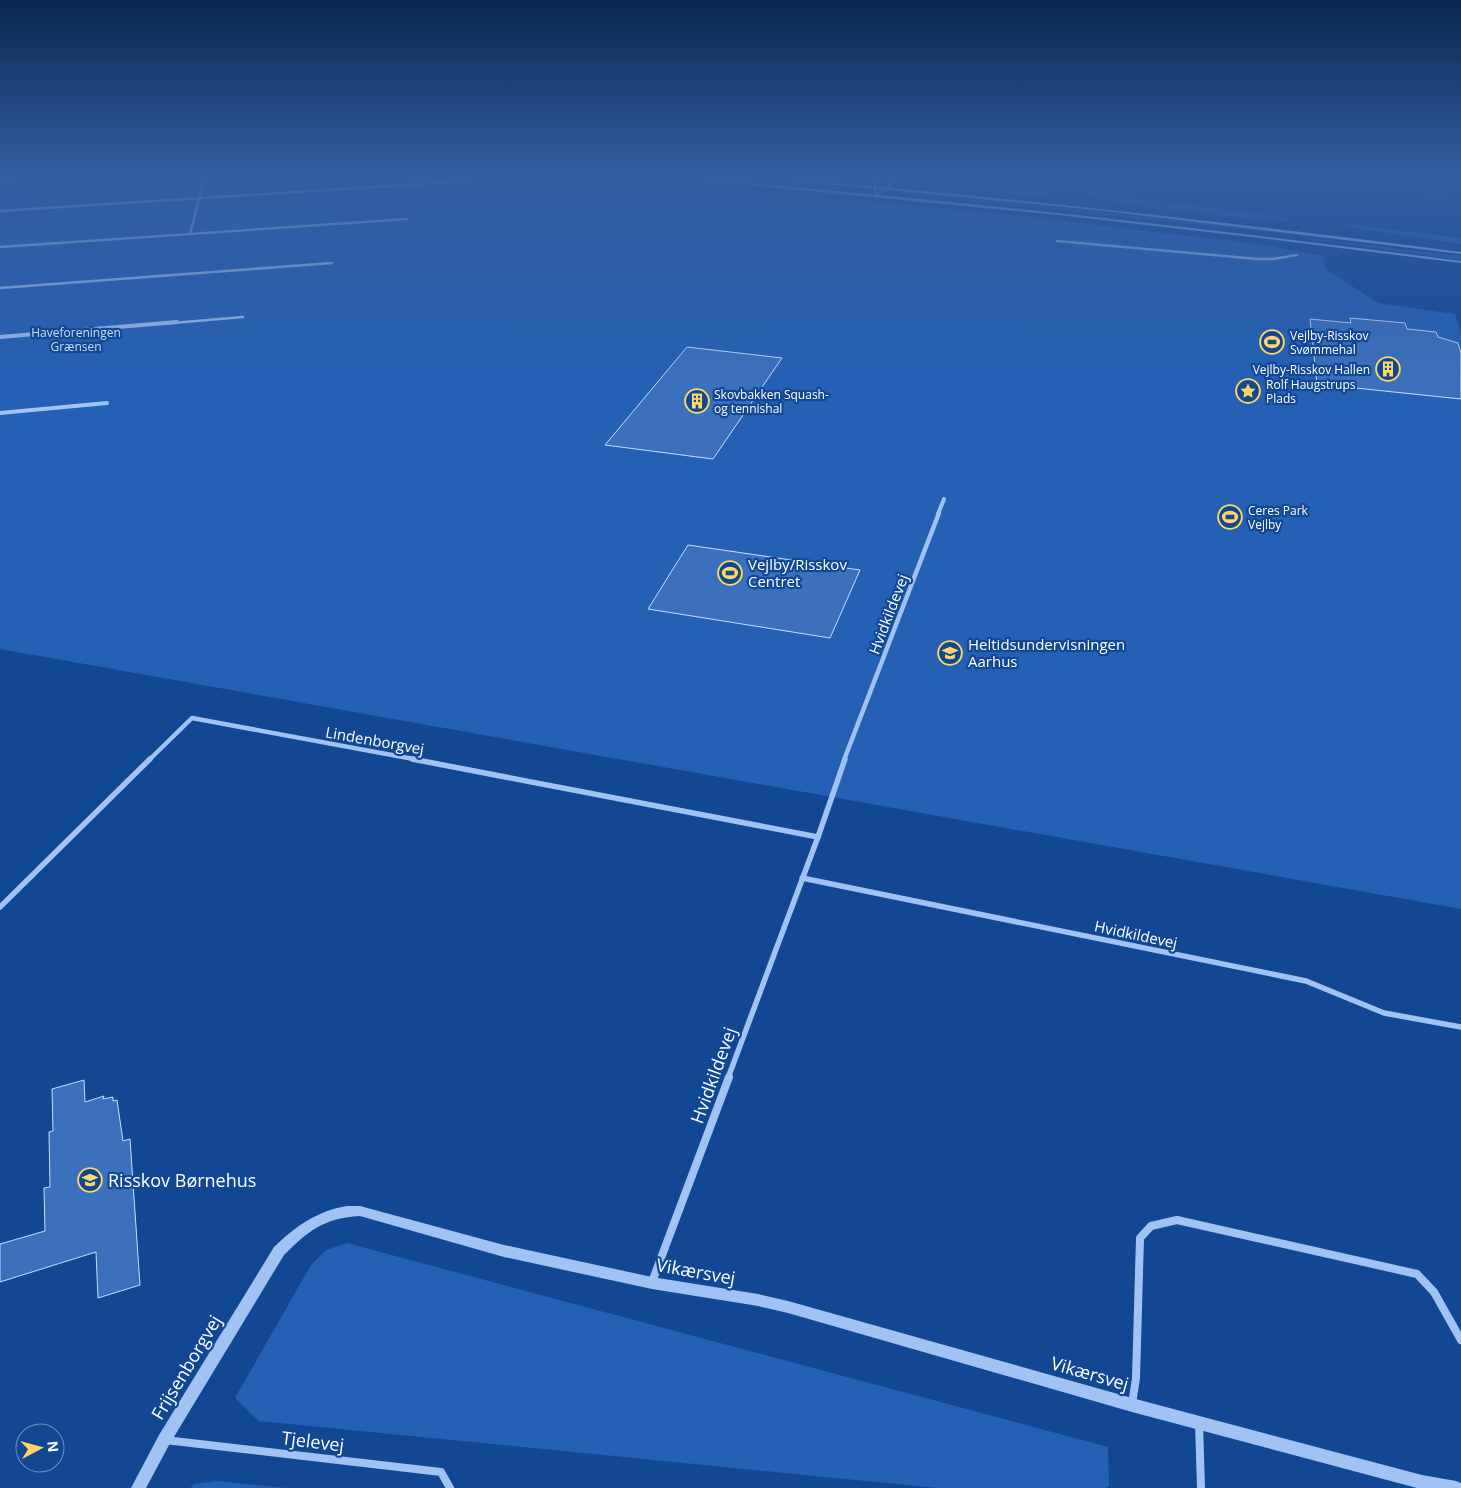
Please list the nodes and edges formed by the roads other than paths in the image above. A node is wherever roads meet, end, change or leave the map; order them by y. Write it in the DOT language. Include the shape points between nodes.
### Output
graph roads {
  1 [pos="23,245"];
  2 [pos="1107,245"];
  3 [pos="1328,245"];
  4 [pos="1392,245"];
  5 [pos="0,247"];
  6 [pos="1461,254"];
  7 [pos="1297,255"];
  8 [pos="1461,262"];
  9 [pos="332,263"];
  10 [pos="0,288"];
  11 [pos="243,317"];
  12 [pos="0,337"];
  13 [pos="107,403"];
  14 [pos="0,412"];
  15 [pos="944,499"];
  16 [pos="818,837"];
  17 [pos="802,878"];
  18 [pos="0,907"];
  19 [pos="1461,1027"];
  20 [pos="269,1266"];
  21 [pos="652,1282"];
  22 [pos="1461,1340"];
  23 [pos="1132,1405"];
  24 [pos="1199,1423"];
  25 [pos="164,1440"];
  26 [pos="138,1488"];
  27 [pos="450,1488"];
  28 [pos="1201,1488"];
  29 [pos="1456,1488"];
  1 -- 5 [label="street"];
  2 -- 7 [label="street" via="1258,259"];
  3 -- 8 [label="street"];
  4 -- 6 [label="street"];
  9 -- 10 [label="street"];
  11 -- 12 [label="street"];
  13 -- 14 [label="street"];
  15 -- 16 [label="street, Hvidkildevej"];
  16 -- 17 [label="street, Hvidkildevej"];
  16 -- 18 [label="street, Lindenborgvej" via="192,718"];
  17 -- 19 [label="street, Hvidkildevej" via="1306,981 1384,1013"];
  17 -- 21 [label="street, Hvidkildevej"];
  20 -- 21 [label="street, Vikærsvej" via="309,1224 330,1214 360,1211 504,1251"];
  20 -- 25 [label="street, Frijsenborgvej"];
  21 -- 23 [label="street, Vikærsvej" via="788,1307"];
  22 -- 23 [label="street, Vikærsvej" via="1434,1292 1417,1274 1177,1220 1151,1226 1140,1238 1136,1378"];
  23 -- 24 [label="street, Vikærsvej"];
  24 -- 28 [label="street"];
  24 -- 29 [label="street, Vikærsvej" via="1422,1482"];
  25 -- 26 [label="street, Frijsenborgvej"];
  25 -- 27 [label="street, Tjelevej" via="441,1472"];
}
